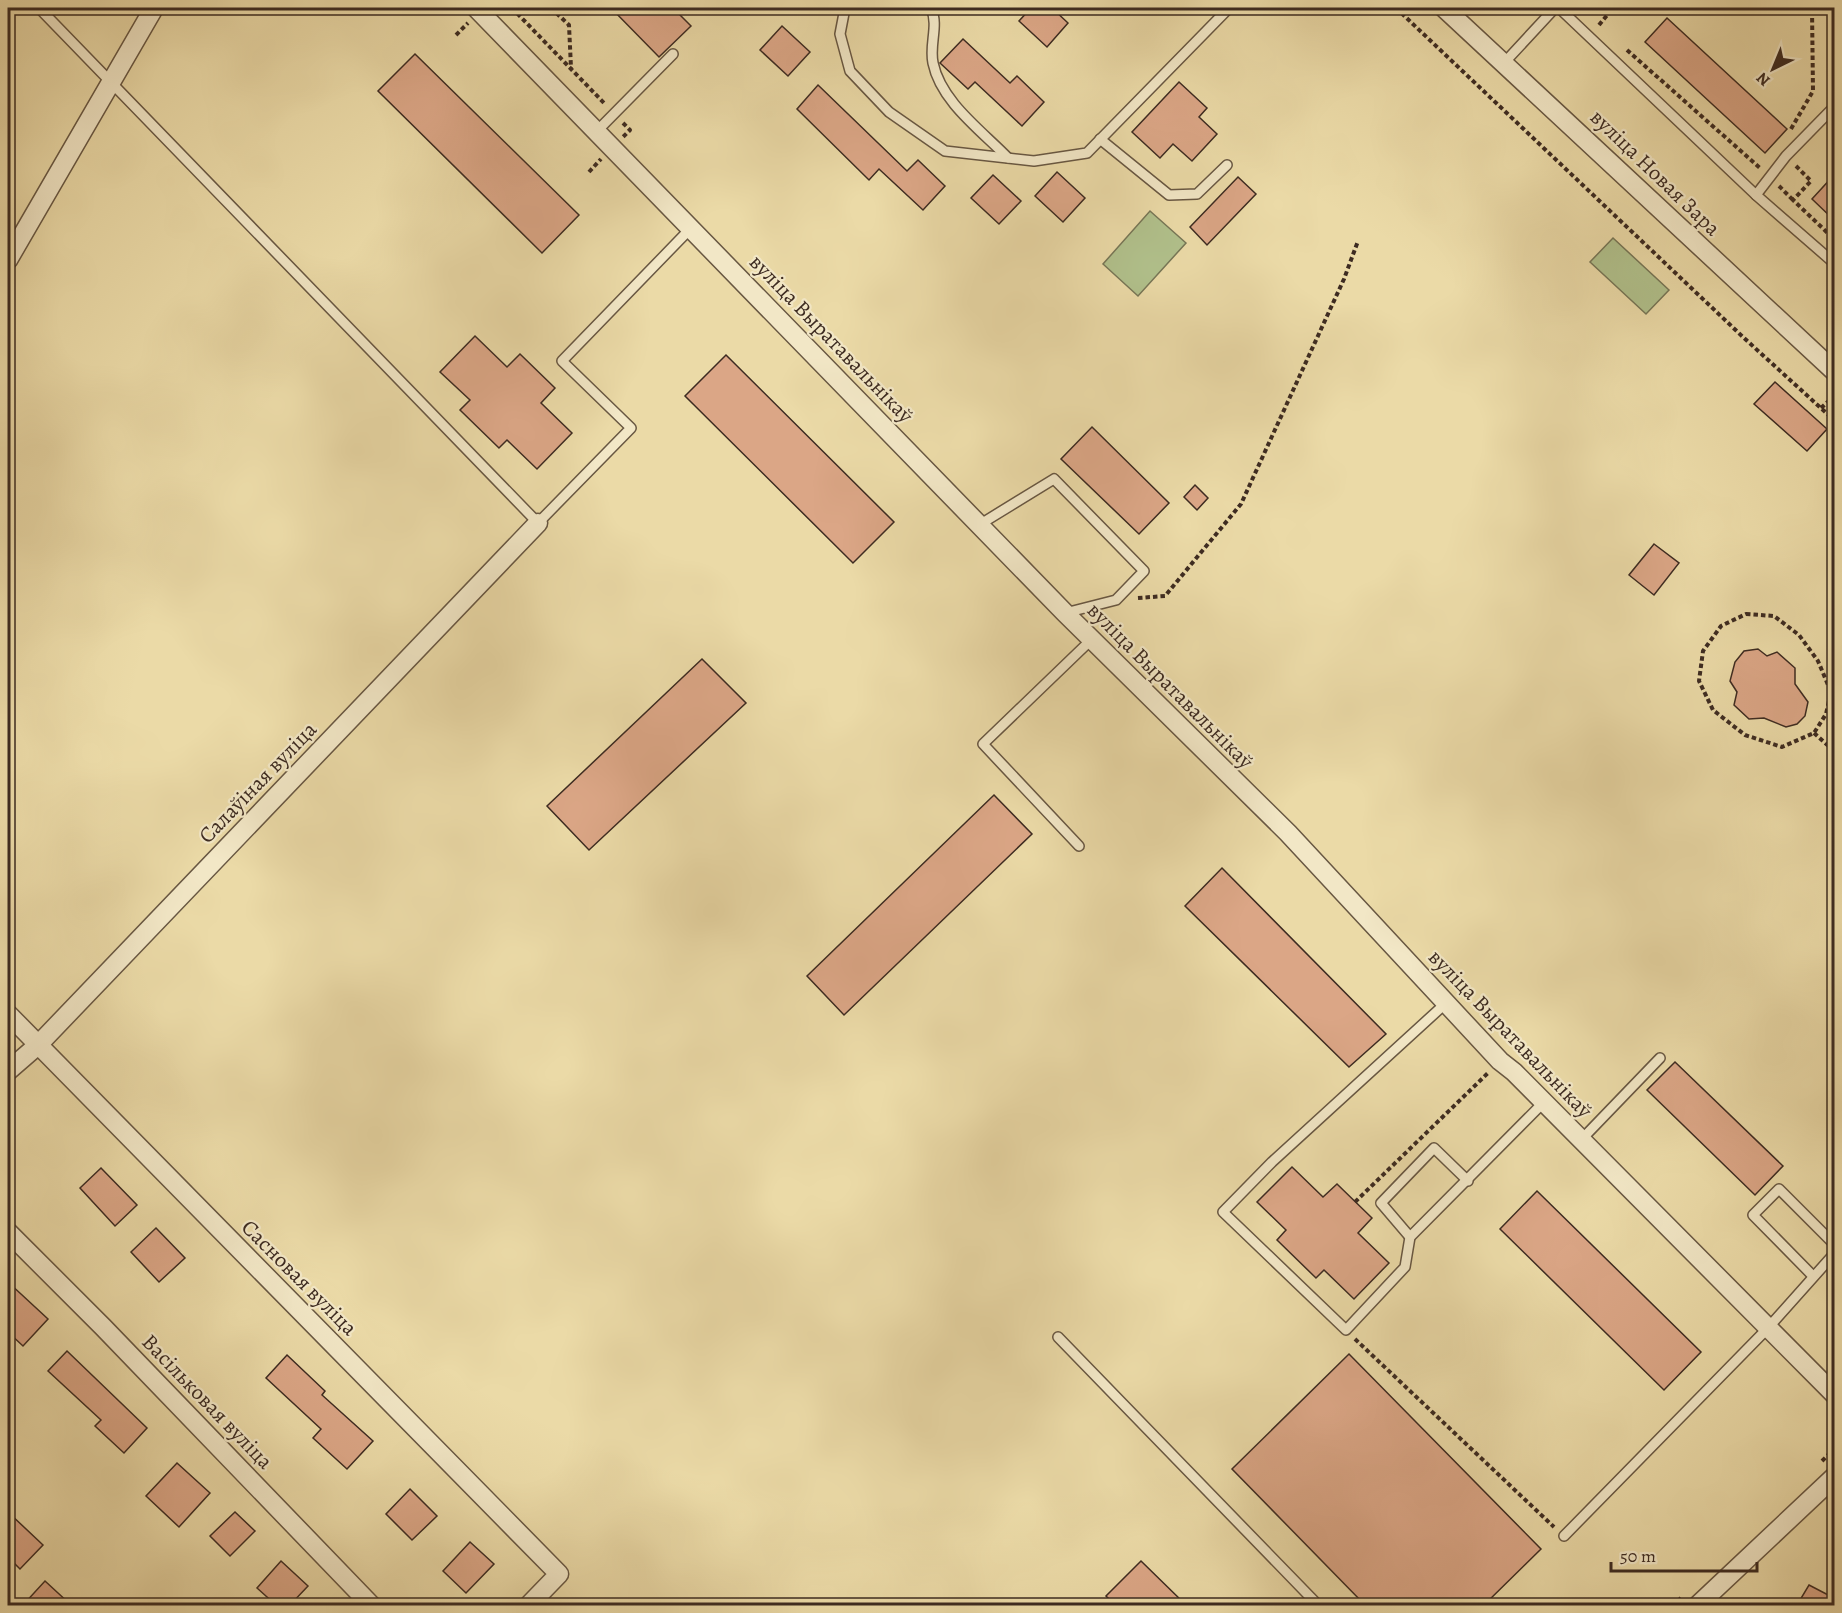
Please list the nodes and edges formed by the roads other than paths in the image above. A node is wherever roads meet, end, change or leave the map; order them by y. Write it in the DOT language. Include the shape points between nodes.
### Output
graph roads {
  1 [pos="39,8"];
  2 [pos="154,8"];
  3 [pos="476,8"];
  4 [pos="845,8"];
  5 [pos="931,8"];
  6 [pos="1229,8"];
  7 [pos="1444,8"];
  8 [pos="1557,8"];
  9 [pos="673,54"];
  10 [pos="1504,63"];
  11 [pos="111,80"];
  12 [pos="1834,107"];
  13 [pos="597,131"];
  14 [pos="1100,139"];
  15 [pos="1008,158"];
  16 [pos="1227,165"];
  17 [pos="1756,195"];
  18 [pos="692,227"];
  19 [pos="8,260"];
  20 [pos="1834,263"];
  21 [pos="1834,371"];
  22 [pos="538,523"];
  23 [pos="980,525"];
  24 [pos="1065,613"];
  25 [pos="1091,640"];
  26 [pos="1079,846"];
  27 [pos="1446,1003"];
  28 [pos="8,1014"];
  29 [pos="38,1045"];
  30 [pos="1660,1058"];
  31 [pos="8,1071"];
  32 [pos="1544,1102"];
  33 [pos="1581,1140"];
  34 [pos="1468,1181"];
  35 [pos="8,1232"];
  36 [pos="1410,1237"];
  37 [pos="1834,1244"];
  38 [pos="1834,1254"];
  39 [pos="1813,1276"];
  40 [pos="1767,1329"];
  41 [pos="1058,1337"];
  42 [pos="1834,1394"];
  43 [pos="1834,1477"];
  44 [pos="1564,1536"];
  45 [pos="372,1605"];
  46 [pos="528,1605"];
  47 [pos="1319,1605"];
  48 [pos="1697,1605"];
  1 -- 11 [label="lane"];
  2 -- 11 [label="street"];
  3 -- 13 [label="street, вуліца Выратавальнікаў"];
  4 -- 15 [label="lane" via="840,34 850,71 889,112 945,151"];
  5 -- 15 [label="lane" via="935,17 933,63 946,94"];
  6 -- 14 [label="lane"];
  7 -- 10 [label="street, вуліца Новая Зара"];
  8 -- 10 [label="lane"];
  8 -- 17 [label="lane"];
  9 -- 13 [label="lane"];
  10 -- 21 [label="street, вуліца Новая Зара"];
  11 -- 19 [label="street"];
  11 -- 22 [label="lane"];
  12 -- 17 [label="lane" via="1786,156"];
  13 -- 18 [label="street, вуліца Выратавальнікаў"];
  14 -- 15 [label="lane" via="1087,153 1034,161"];
  14 -- 16 [label="lane" via="1169,195 1197,194"];
  17 -- 20 [label="lane"];
  18 -- 22 [label="lane" via="562,361 631,428"];
  18 -- 23 [label="street, вуліца Выратавальнікаў"];
  22 -- 29 [label="street, Салаўіная вуліца"];
  23 -- 24 [label="street, вуліца Выратавальнікаў"];
  23 -- 24 [label="lane" via="1054,479 1144,571 1116,600"];
  24 -- 25 [label="street, вуліца Выратавальнікаў"];
  25 -- 26 [label="lane" via="983,744"];
  25 -- 27 [label="street, вуліца Выратавальнікаў" via="1288,833"];
  27 -- 32 [label="street, вуліца Выратавальнікаў"];
  27 -- 36 [label="lane" via="1223,1212 1346,1330 1405,1267"];
  28 -- 29 [label="street, Сасновая вуліца"];
  29 -- 31 [label="street, Салаўіная вуліца"];
  29 -- 46 [label="street, Сасновая вуліца" via="559,1574"];
  30 -- 33 [label="lane"];
  32 -- 33 [label="street, вуліца Выратавальнікаў"];
  32 -- 34 [label="lane"];
  33 -- 40 [label="street, вуліца Выратавальнікаў"];
  34 -- 36 [label="lane"];
  34 -- 36 [label="lane" via="1434,1148 1381,1203"];
  35 -- 45 [label="street, Васільковая вуліца"];
  37 -- 39 [label="lane" via="1779,1189 1753,1215"];
  38 -- 39 [label="lane"];
  39 -- 40 [label="lane"];
  40 -- 42 [label="street, вуліца Выратавальнікаў"];
  40 -- 44 [label="lane"];
  41 -- 47 [label="lane"];
  43 -- 48 [label="street"];
}
